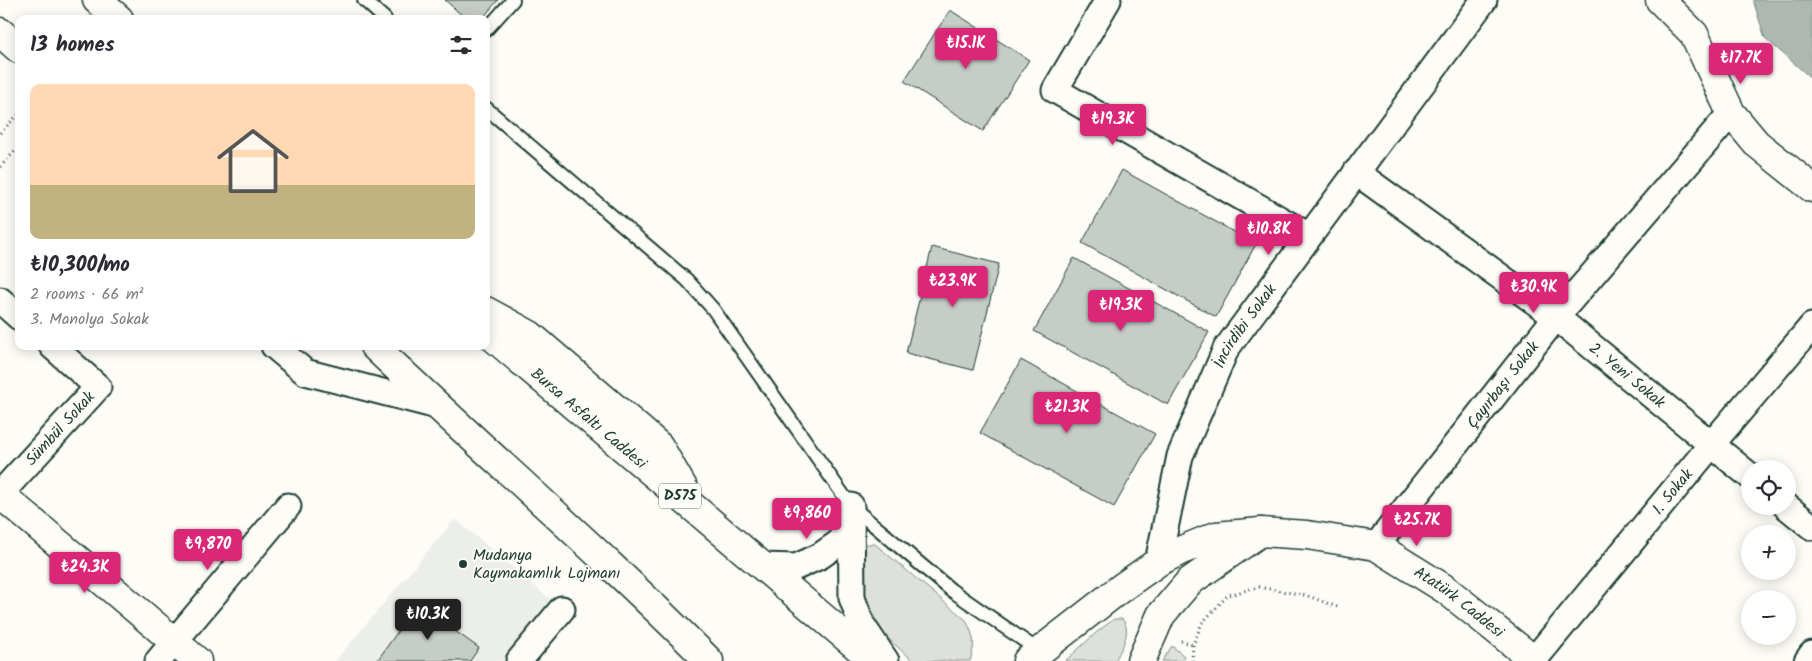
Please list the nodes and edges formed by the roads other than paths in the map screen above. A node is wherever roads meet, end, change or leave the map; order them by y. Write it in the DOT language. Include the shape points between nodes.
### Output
graph roads {
  1 [pos="97,0"];
  2 [pos="364,0"];
  3 [pos="512,0"];
  4 [pos="1108,0"];
  5 [pos="1484,0"];
  6 [pos="1660,0"];
  7 [pos="114,15"];
  8 [pos="381,15"];
  9 [pos="490,25"];
  10 [pos="0,32"];
  11 [pos="15,45"];
  12 [pos="490,111"];
  13 [pos="1730,113"];
  14 [pos="1356,172"];
  15 [pos="1812,188"];
  16 [pos="1309,236"];
  17 [pos="0,300"];
  18 [pos="15,313"];
  19 [pos="490,313"];
  20 [pos="1556,317"];
  21 [pos="1812,326"];
  22 [pos="490,334"];
  23 [pos="56,350"];
  24 [pos="279,350"];
  25 [pos="378,350"];
  26 [pos="437,406"];
  27 [pos="1712,445"];
  28 [pos="1741,469"];
  29 [pos="0,494"];
  30 [pos="288,506"];
  31 [pos="851,506"];
  32 [pos="694,508"];
  33 [pos="1796,514"];
  34 [pos="1812,527"];
  35 [pos="1261,532"];
  36 [pos="1376,546"];
  37 [pos="1158,562"];
  38 [pos="761,566"];
  39 [pos="562,609"];
  40 [pos="167,651"];
  41 [pos="1812,654"];
  42 [pos="1033,656"];
  43 [pos="197,661"];
  44 [pos="518,661"];
  45 [pos="708,661"];
  46 [pos="874,661"];
  47 [pos="886,661"];
  48 [pos="1141,661"];
  49 [pos="1534,661"];
  50 [pos="1807,661"];
  1 -- 7 [label="main road"];
  2 -- 8 [label="lane"];
  3 -- 9 [label="lane"];
  4 -- 16 [label="street" via="1055,90"];
  5 -- 14 [label="street, İncirdibi Sokak"];
  6 -- 13 [label="main road" via="1694,34"];
  10 -- 11 [label="main road"];
  12 -- 31 [label="lane" via="687,280 707,302"];
  13 -- 15 [label="main road" via="1756,143"];
  13 -- 20 [label="street, Çayırbaşı Sokak"];
  14 -- 16 [label="street, İncirdibi Sokak"];
  14 -- 20 [label="street, 2. Yeni Sokak"];
  16 -- 37 [label="street, İncirdibi Sokak" via="1226,349 1180,456"];
  17 -- 18 [label="street"];
  19 -- 32 [label="main road" via="530,335 659,446"];
  20 -- 27 [label="street, 2. Yeni Sokak"];
  20 -- 36 [label="street, Çayırbaşı Sokak"];
  21 -- 27 [label="street, 1. Sokak"];
  22 -- 32 [label="main road, Bursa Asfaltı Caddesi / D575"];
  23 -- 29 [label="street, Sümbül Sokak" via="98,387"];
  24 -- 26 [label="street" via="305,372"];
  25 -- 26 [label="main road"];
  26 -- 45 [label="main road" via="594,548"];
  27 -- 28 [label="street, 2. Yeni Sokak"];
  27 -- 49 [label="street, 1. Sokak"];
  29 -- 40 [label="main road"];
  30 -- 40 [label="street"];
  31 -- 38 [label="street" via="840,542 820,556 796,566"];
  31 -- 42 [label="lane"];
  31 -- 47 [label="street" via="852,598 862,626"];
  32 -- 38 [label="main road, Bursa Asfaltı Caddesi / D575"];
  33 -- 34 [label="street"];
  35 -- 36 [label="main road, Atatürk Caddesi" via="1307,535"];
  35 -- 37 [label="main road, Atatürk Caddesi" via="1216,536"];
  35 -- 48 [label="main road" via="1189,582 1161,615"];
  36 -- 49 [label="main road, Atatürk Caddesi" via="1445,589"];
  37 -- 42 [label="main road, Atatürk Caddesi"];
  38 -- 46 [label="main road, Bursa Asfaltı Caddesi / D575"];
  39 -- 44 [label="street"];
  40 -- 43 [label="main road"];
  41 -- 50 [label="street"];
}
